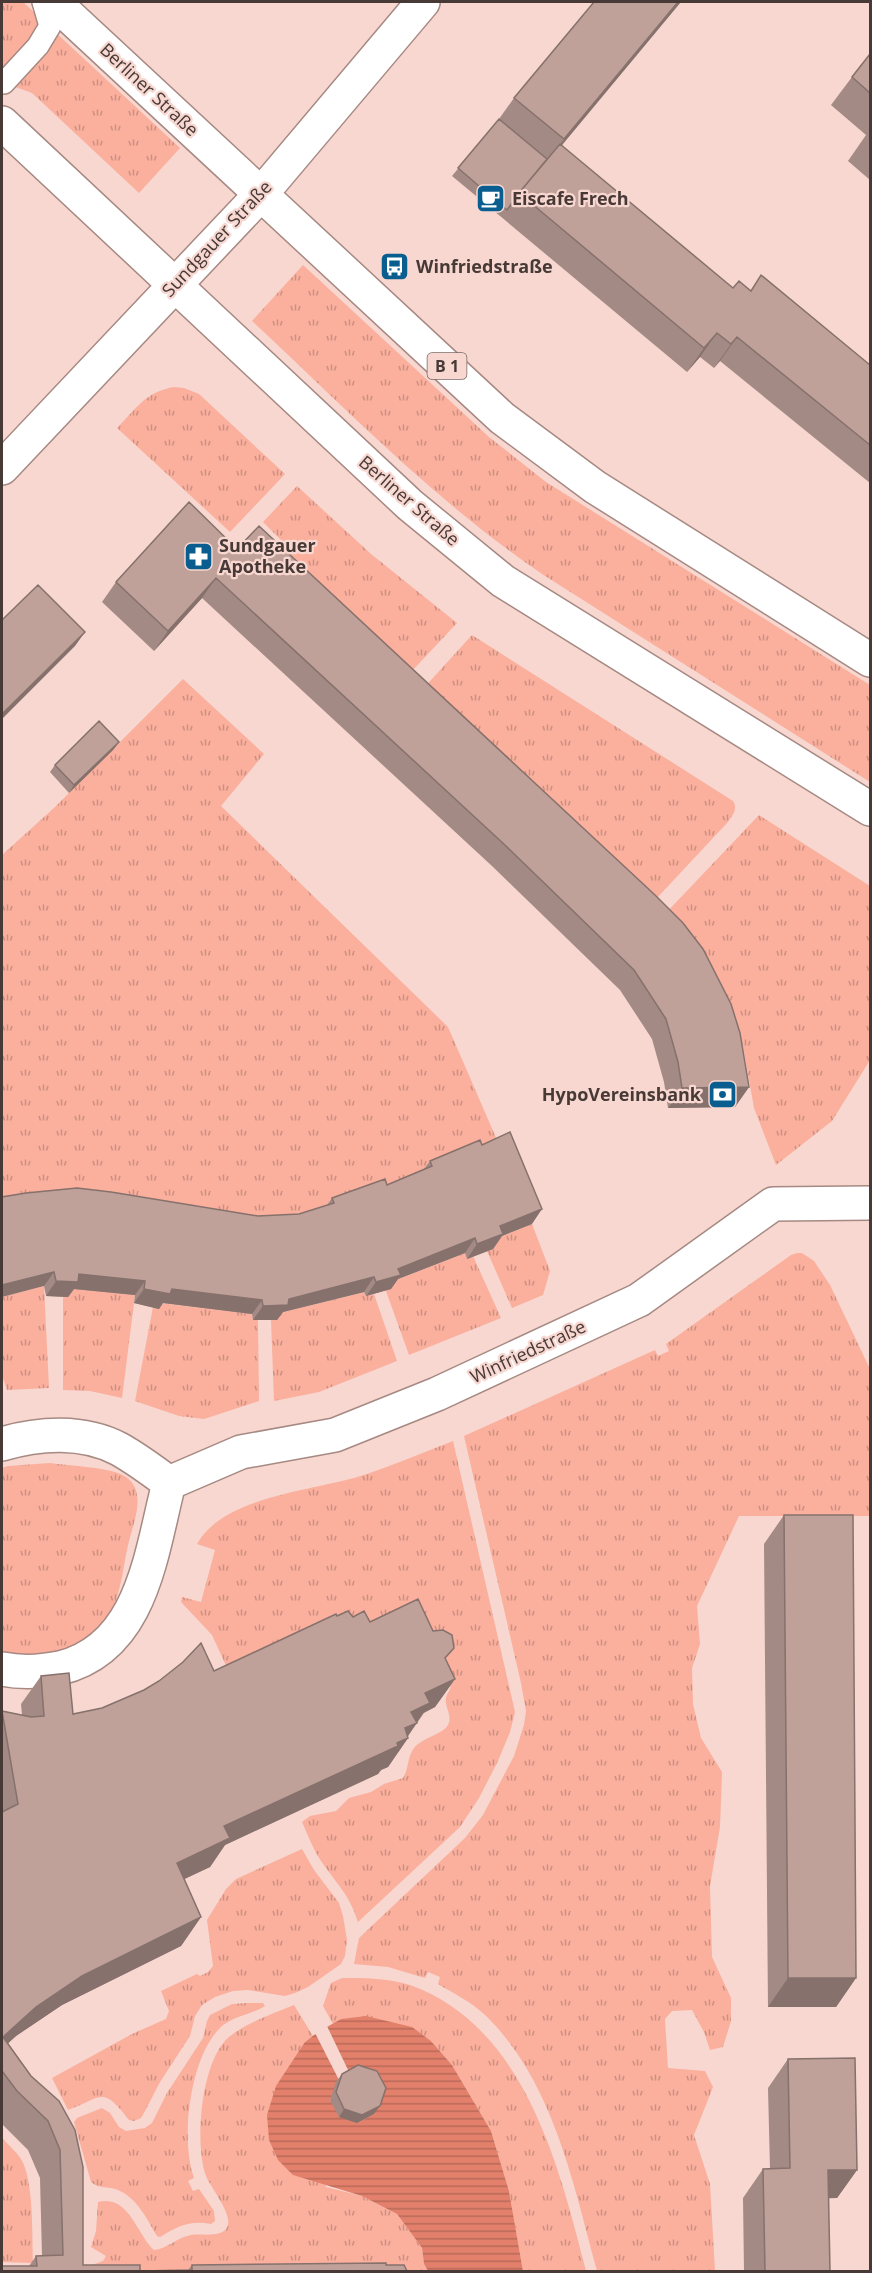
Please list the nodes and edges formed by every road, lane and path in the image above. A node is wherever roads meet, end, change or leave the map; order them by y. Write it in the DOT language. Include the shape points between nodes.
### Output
graph roads {
  1 [pos="43,2"];
  2 [pos="54,2"];
  3 [pos="423,2"];
  4 [pos="2,83"];
  5 [pos="2,123"];
  6 [pos="261,194"];
  7 [pos="175,285"];
  8 [pos="2,468"];
  9 [pos="870,660"];
  10 [pos="870,808"];
  11 [pos="870,1203"];
  12 [pos="2,1444"];
  13 [pos="169,1483"];
  14 [pos="2,1669"];
  1 -- 4 [label="lane" via="50,26 38,46"];
  2 -- 6 [label="main road, Berliner Straße / B 1"];
  3 -- 6 [label="main road, Sundgauer Straße"];
  5 -- 7 [label="main road, Berliner Straße"];
  6 -- 7 [label="main road, Sundgauer Straße"];
  6 -- 9 [label="main road, Berliner Straße / B 1" via="502,418 549,454"];
  7 -- 8 [label="main road, Sundgauer Straße"];
  7 -- 10 [label="main road, Berliner Straße" via="410,505 503,581"];
  11 -- 13 [label="main road, Winfriedstraße" via="773,1204 639,1300 437,1394 335,1435 241,1452"];
  12 -- 13 [label="main road" via="46,1435 84,1437 117,1448"];
  13 -- 14 [label="main road" via="138,1595 113,1639 77,1664 46,1671"];
}
